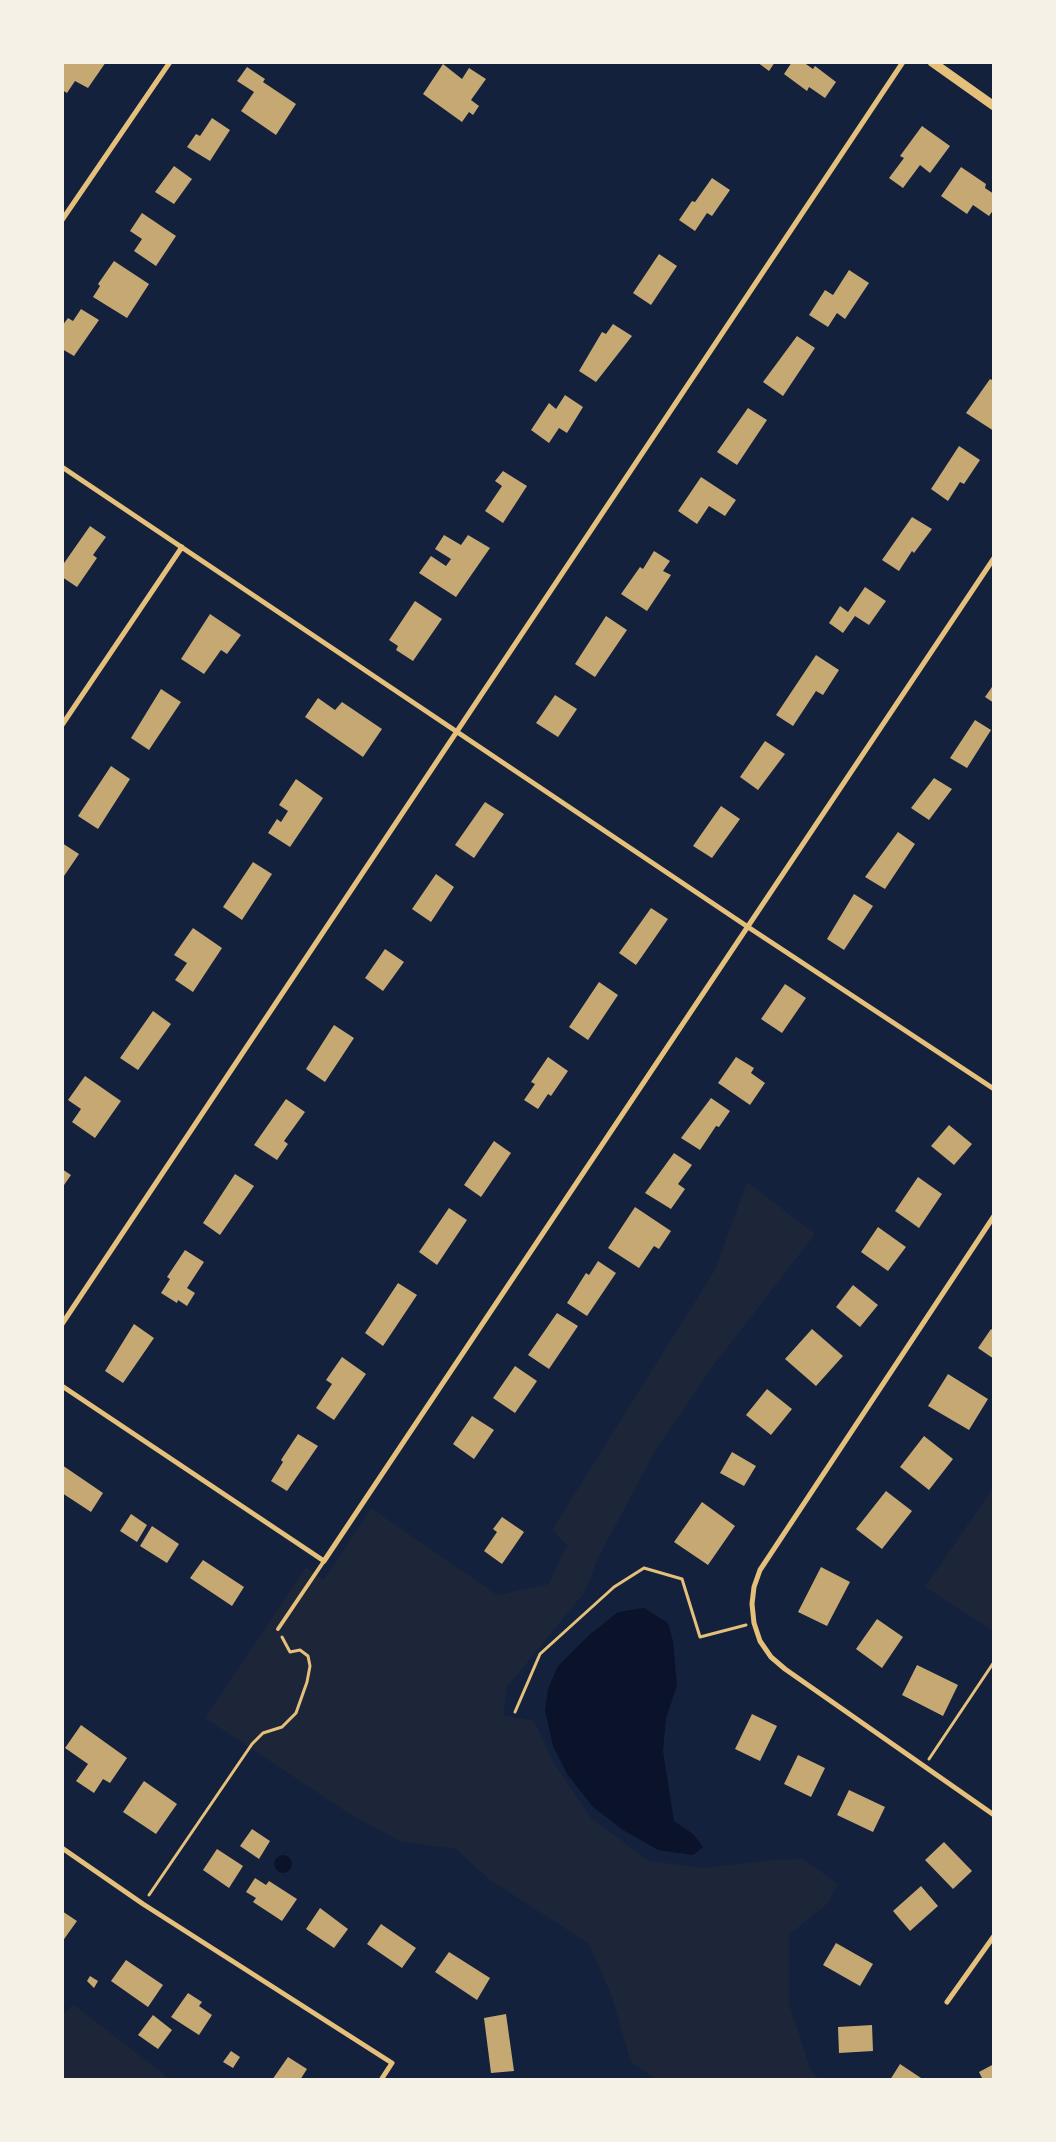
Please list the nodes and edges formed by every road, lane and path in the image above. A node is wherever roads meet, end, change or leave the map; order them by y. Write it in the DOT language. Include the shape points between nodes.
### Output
graph roads {
  1 [pos="170,62"];
  2 [pos="903,62"];
  3 [pos="932,62"];
  4 [pos="994,106"];
  5 [pos="62,220"];
  6 [pos="62,467"];
  7 [pos="182,547"];
  8 [pos="994,558"];
  9 [pos="62,725"];
  10 [pos="457,732"];
  11 [pos="748,927"];
  12 [pos="994,1089"];
  13 [pos="994,1216"];
  14 [pos="62,1324"];
  15 [pos="62,1386"];
  16 [pos="324,1561"];
  17 [pos="754,1623"];
  18 [pos="278,1629"];
  19 [pos="994,1662"];
  20 [pos="515,1712"];
  21 [pos="924,1767"];
  22 [pos="994,1815"];
  23 [pos="62,1848"];
  24 [pos="143,1904"];
  25 [pos="994,1936"];
  26 [pos="947,2002"];
  27 [pos="381,2080"];
  1 -- 5 [label="street"];
  2 -- 10 [label="street"];
  3 -- 4 [label="street"];
  6 -- 7 [label="street"];
  7 -- 9 [label="street"];
  7 -- 10 [label="street"];
  8 -- 11 [label="street"];
  10 -- 11 [label="street"];
  10 -- 14 [label="street"];
  11 -- 12 [label="street"];
  11 -- 16 [label="street"];
  13 -- 17 [label="street" via="760,1570 752,1604"];
  15 -- 16 [label="street"];
  16 -- 18 [label="lane"];
  17 -- 20 [label="path" via="700,1637 682,1578 644,1568 614,1588 540,1654"];
  17 -- 21 [label="street" via="760,1641 785,1669"];
  18 -- 24 [label="path" via="290,1652 300,1650 308,1656 307,1682 296,1713 282,1727 263,1733 252,1744"];
  19 -- 21 [label="path"];
  21 -- 22 [label="street"];
  23 -- 24 [label="street"];
  24 -- 27 [label="street" via="392,2063"];
  25 -- 26 [label="street"];
}
